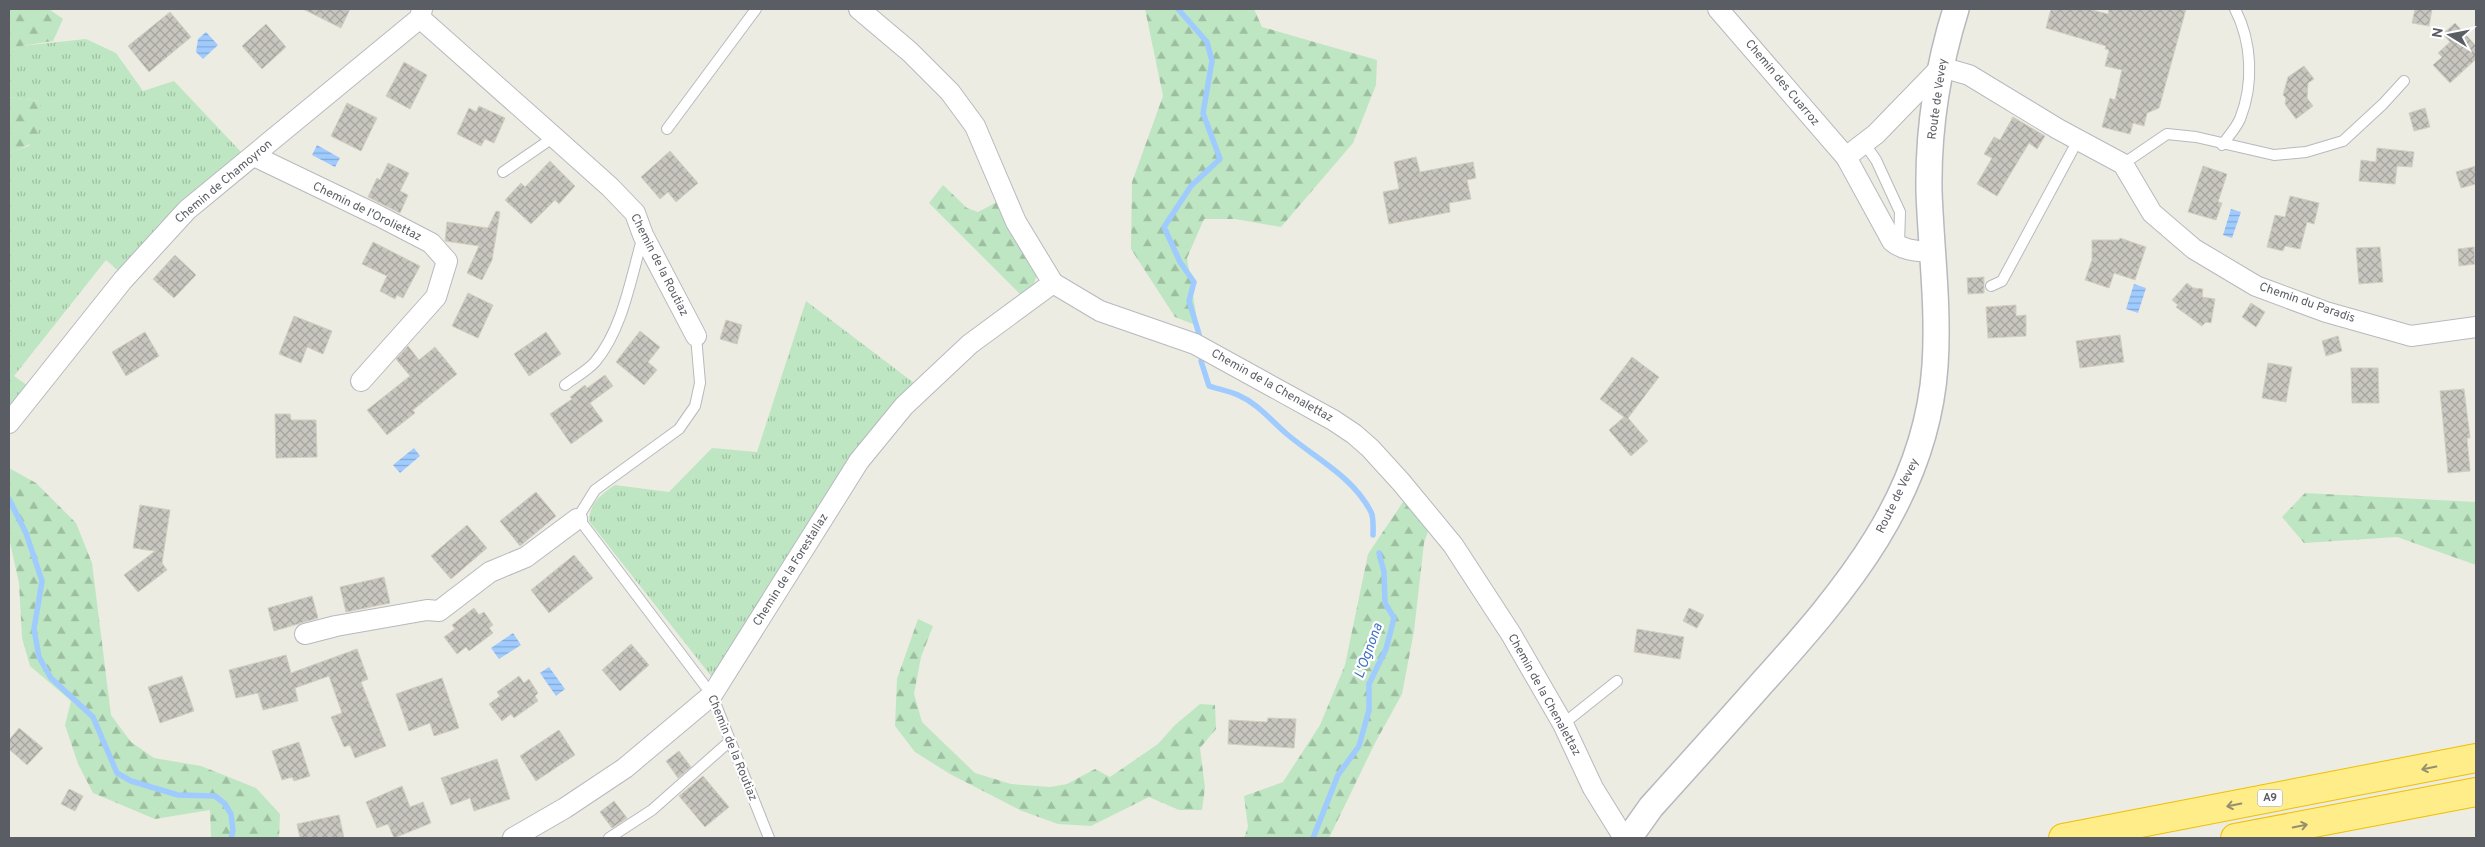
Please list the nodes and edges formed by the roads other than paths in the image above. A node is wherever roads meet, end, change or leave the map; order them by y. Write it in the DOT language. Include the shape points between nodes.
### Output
graph roads {
  1 [pos="756,9"];
  2 [pos="859,9"];
  3 [pos="1718,9"];
  4 [pos="1956,9"];
  5 [pos="2236,9"];
  6 [pos="421,13"];
  7 [pos="1941,67"];
  8 [pos="2404,81"];
  9 [pos="667,129"];
  10 [pos="554,137"];
  11 [pos="2078,140"];
  12 [pos="1864,143"];
  13 [pos="2222,145"];
  14 [pos="254,156"];
  15 [pos="1846,157"];
  16 [pos="2123,164"];
  17 [pos="503,172"];
  18 [pos="643,235"];
  19 [pos="1899,247"];
  20 [pos="1933,252"];
  21 [pos="1053,283"];
  22 [pos="1991,286"];
  23 [pos="2476,328"];
  24 [pos="696,336"];
  25 [pos="361,381"];
  26 [pos="565,385"];
  27 [pos="9,423"];
  28 [pos="577,519"];
  29 [pos="305,634"];
  30 [pos="1617,680"];
  31 [pos="712,695"];
  32 [pos="1563,724"];
  33 [pos="730,741"];
  34 [pos="2476,758"];
  35 [pos="2476,792"];
  36 [pos="513,838"];
  37 [pos="609,838"];
  38 [pos="769,838"];
  39 [pos="1624,838"];
  40 [pos="1629,838"];
  41 [pos="2063,838"];
  42 [pos="2235,838"];
  1 -- 9 [label="lane"];
  2 -- 21 [label="street, Chemin de la Chenalettaz" via="910,52 950,92 974,126 1016,222"];
  3 -- 15 [label="street, Chemin des Cuarroz"];
  4 -- 7 [label="street, Route de Vevey"];
  5 -- 13 [label="lane" via="2245,28 2249,63 2247,93 2239,120"];
  6 -- 10 [label="street, Chemin de la Routiaz"];
  6 -- 14 [label="street, Chemin de Chamoyron"];
  7 -- 11 [label="street" via="1969,75"];
  7 -- 12 [label="street"];
  7 -- 20 [label="street, Route de Vevey" via="1930,151"];
  8 -- 13 [label="lane" via="2343,142 2306,152 2274,155"];
  10 -- 17 [label="lane"];
  10 -- 18 [label="street, Chemin de la Routiaz" via="634,213"];
  11 -- 16 [label="street"];
  11 -- 22 [label="lane" via="2002,281"];
  12 -- 15 [label="street"];
  12 -- 19 [label="lane" via="1876,160 1900,212"];
  13 -- 16 [label="lane" via="2196,137 2167,134"];
  14 -- 25 [label="street, Chemin de l'Oroliettaz" via="431,243 448,261 436,297"];
  14 -- 27 [label="street, Chemin de Chamoyron" via="174,224 123,280"];
  15 -- 19 [label="street, Chemin des Cuarroz" via="1892,241"];
  16 -- 23 [label="street, Chemin du Paradis" via="2152,213 2194,249 2256,286 2326,312 2411,336"];
  18 -- 24 [label="street, Chemin de la Routiaz"];
  18 -- 26 [label="lane" via="618,320 606,346 594,363"];
  19 -- 20 [label="street"];
  20 -- 40 [label="street, Route de Vevey" via="1937,320 1935,368 1928,414 1917,458 1889,519 1860,567 1812,628 1651,807"];
  21 -- 31 [label="street, Chemin de la Forestallaz" via="970,344 904,406 859,462"];
  21 -- 32 [label="street, Chemin de la Chenalettaz" via="1100,311 1195,344 1354,434 1401,482 1453,545 1511,634"];
  24 -- 28 [label="lane, Chemin de la Routiaz" via="700,383 695,406 679,429 595,490"];
  28 -- 29 [label="street, Chemin de la Routiaz" via="526,557 490,572 438,611 427,610"];
  28 -- 31 [label="lane, Chemin de la Routiaz"];
  30 -- 32 [label="lane"];
  31 -- 33 [label="lane, Chemin de la Routiaz"];
  31 -- 36 [label="street, Chemin de la Forestallaz" via="625,768 566,808"];
  32 -- 39 [label="street, Chemin de la Chenalettaz" via="1593,788"];
  33 -- 37 [label="lane" via="652,810"];
  33 -- 38 [label="lane, Chemin de la Routiaz"];
  34 -- 41 [label="highway, A9, one-way"];
  42 -- 35 [label="highway, one-way"];
}
